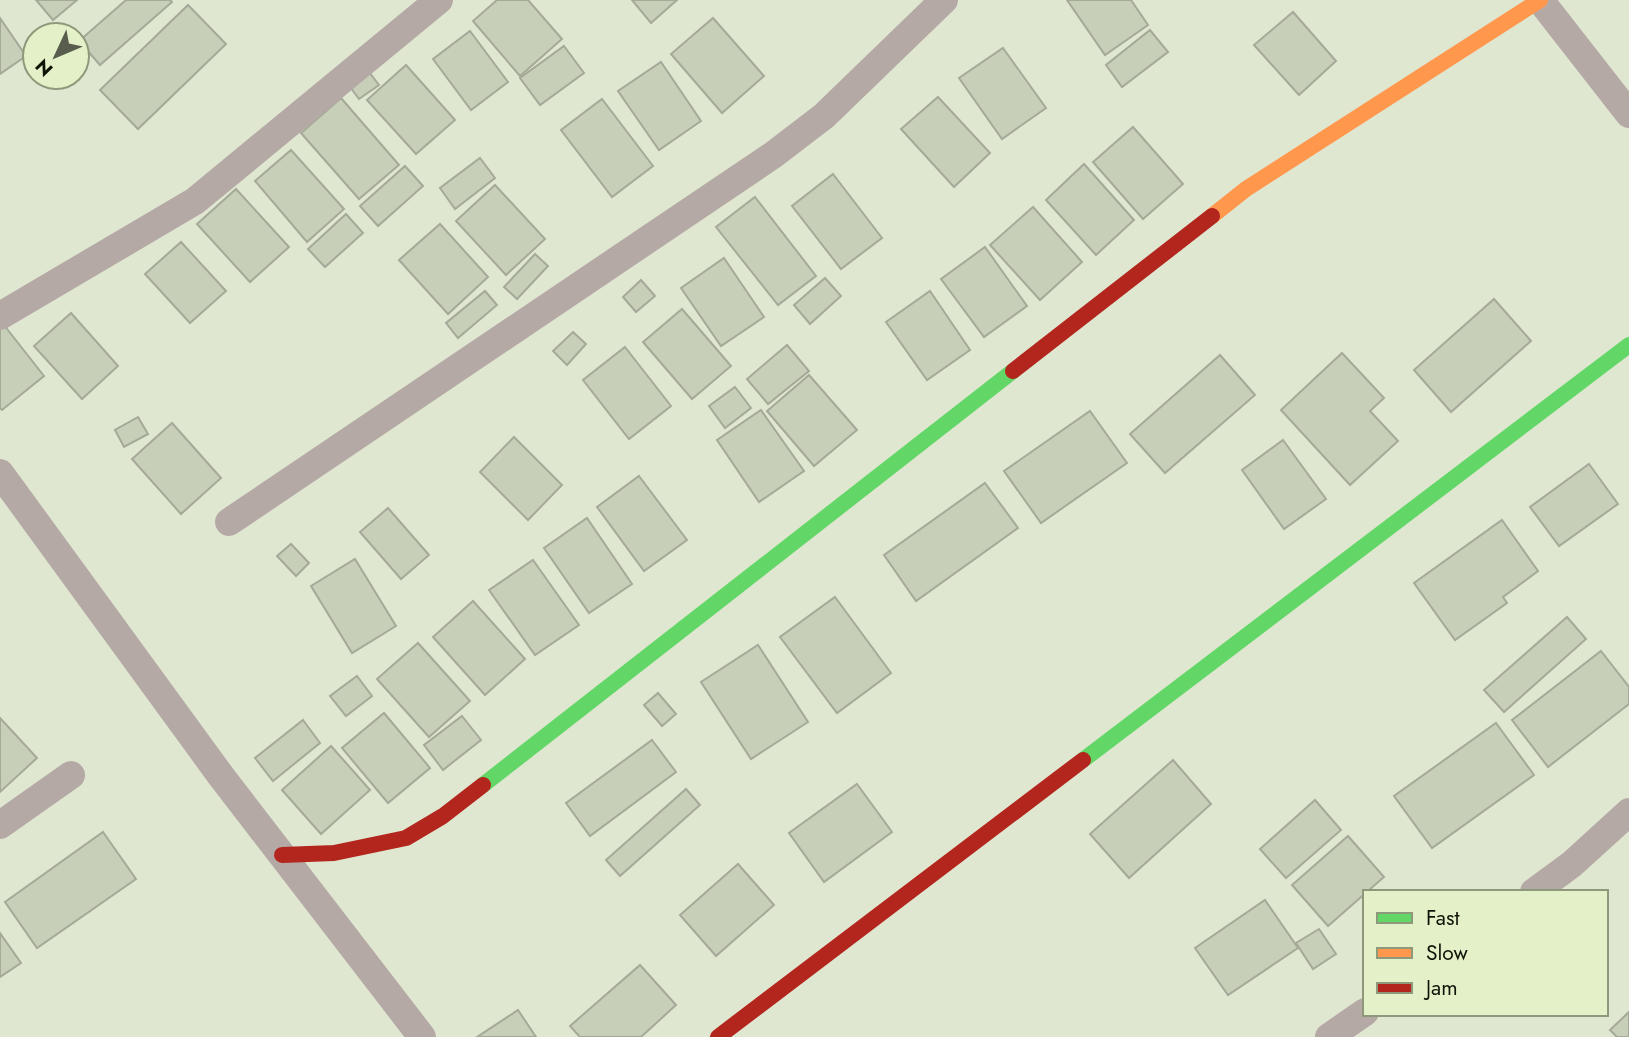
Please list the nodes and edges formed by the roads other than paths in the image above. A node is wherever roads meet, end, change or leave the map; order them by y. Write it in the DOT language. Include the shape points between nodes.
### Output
graph roads {
  1 [pos="439,0"];
  2 [pos="944,0"];
  3 [pos="1540,0"];
  4 [pos="1629,114"];
  5 [pos="0,316"];
  6 [pos="1629,345"];
  7 [pos="0,473"];
  8 [pos="229,522"];
  9 [pos="71,775"];
  10 [pos="1629,813"];
  11 [pos="0,825"];
  12 [pos="282,855"];
  13 [pos="1537,890"];
  14 [pos="1363,1013"];
  15 [pos="422,1037"];
  16 [pos="718,1037"];
  17 [pos="1329,1037"];
  1 -- 5 [label="street" via="195,201"];
  2 -- 8 [label="street" via="824,116 773,155"];
  3 -- 4 [label="street"];
  3 -- 12 [label="street" via="1246,189 443,816 406,838 334,853"];
  6 -- 16 [label="street"];
  7 -- 12 [label="street"];
  9 -- 11 [label="street"];
  10 -- 13 [label="street"];
  12 -- 15 [label="street"];
  14 -- 17 [label="street"];
}
